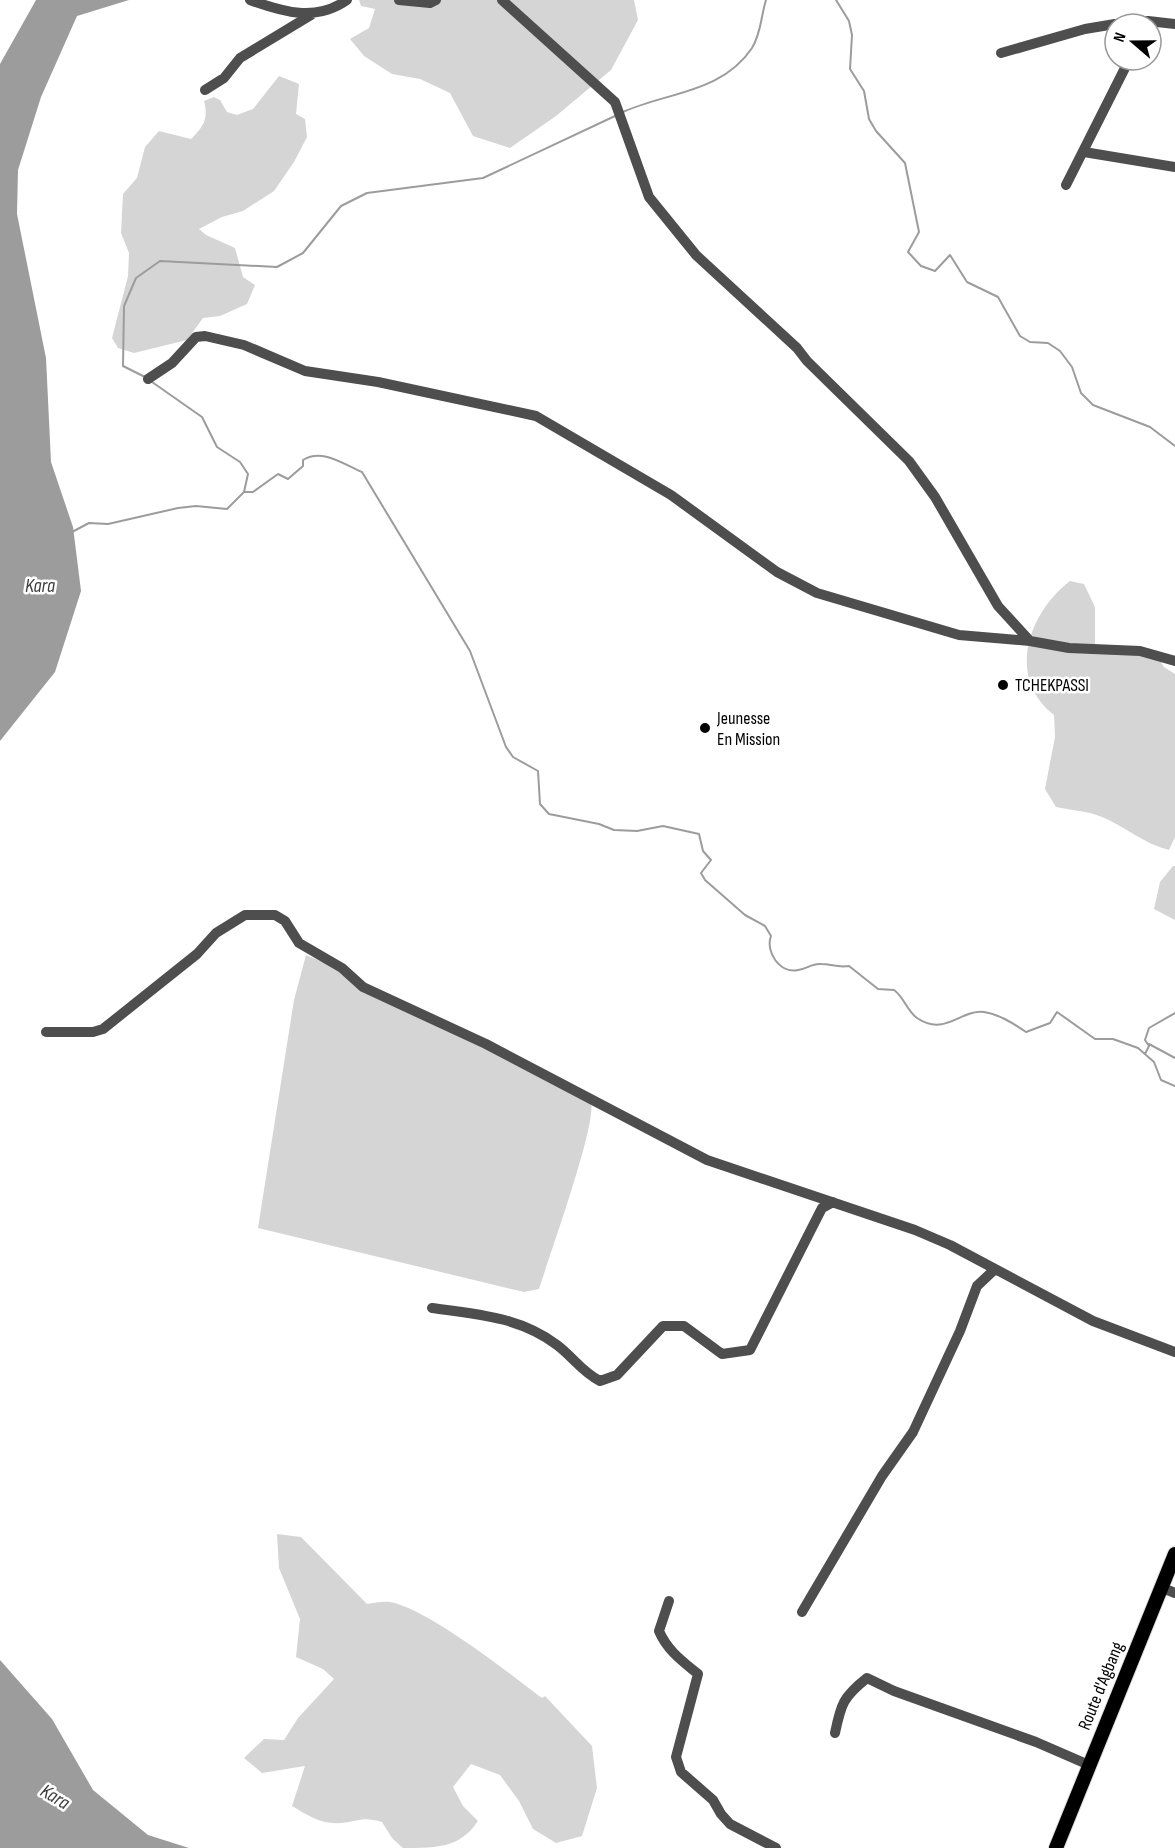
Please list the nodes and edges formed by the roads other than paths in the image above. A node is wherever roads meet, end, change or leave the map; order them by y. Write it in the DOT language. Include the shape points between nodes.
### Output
graph roads {
  1 [pos="250,0"];
  2 [pos="347,0"];
  3 [pos="399,0"];
  4 [pos="436,0"];
  5 [pos="502,0"];
  6 [pos="311,15"];
  7 [pos="1103,26"];
  8 [pos="1001,53"];
  9 [pos="1123,72"];
  10 [pos="205,90"];
  11 [pos="1084,152"];
  12 [pos="1175,167"];
  13 [pos="1066,185"];
  14 [pos="148,379"];
  15 [pos="1030,641"];
  16 [pos="1175,661"];
  17 [pos="46,1032"];
  18 [pos="833,1202"];
  19 [pos="994,1269"];
  20 [pos="432,1308"];
  21 [pos="1175,1352"];
  22 [pos="1175,1554"];
  23 [pos="1160,1587"];
  24 [pos="1175,1593"];
  25 [pos="669,1601"];
  26 [pos="802,1612"];
  27 [pos="835,1733"];
  28 [pos="1089,1765"];
  29 [pos="776,1848"];
  30 [pos="1056,1848"];
  1 -- 6 [label="street"];
  2 -- 6 [label="street" via="327,12"];
  3 -- 4 [label="street"];
  5 -- 15 [label="street" via="615,102 649,197 696,255 797,348 909,460 998,606"];
  6 -- 10 [label="street" via="240,58 224,78"];
  7 -- 8 [label="street"];
  9 -- 11 [label="street"];
  11 -- 12 [label="street"];
  11 -- 13 [label="street"];
  14 -- 15 [label="street" via="172,363 196,337 205,336 255,349 305,371 378,382 537,417 671,495 777,572 817,593 959,635"];
  15 -- 16 [label="street" via="1069,648 1140,651"];
  17 -- 18 [label="street" via="103,1029 197,954 216,933 245,915 263,912 285,921 299,943 342,968 363,987 486,1044 708,1160"];
  18 -- 19 [label="street" via="915,1230"];
  18 -- 20 [label="street" via="822,1208 750,1350 722,1354 684,1326 663,1326 617,1375 600,1381 586,1375 559,1346 534,1329 503,1318"];
  19 -- 21 [label="street" via="1093,1321"];
  19 -- 26 [label="street" via="977,1286 913,1432 882,1476"];
  22 -- 23 [label="main road, Route d'Agbang"];
  23 -- 24 [label="street"];
  23 -- 28 [label="main road, Route d'Agbang"];
  25 -- 29 [label="street" via="659,1631 670,1649 698,1674 676,1758 681,1772 713,1800 730,1824"];
  27 -- 28 [label="street" via="841,1704 867,1678"];
  28 -- 30 [label="main road, Route d'Agbang"];
}
